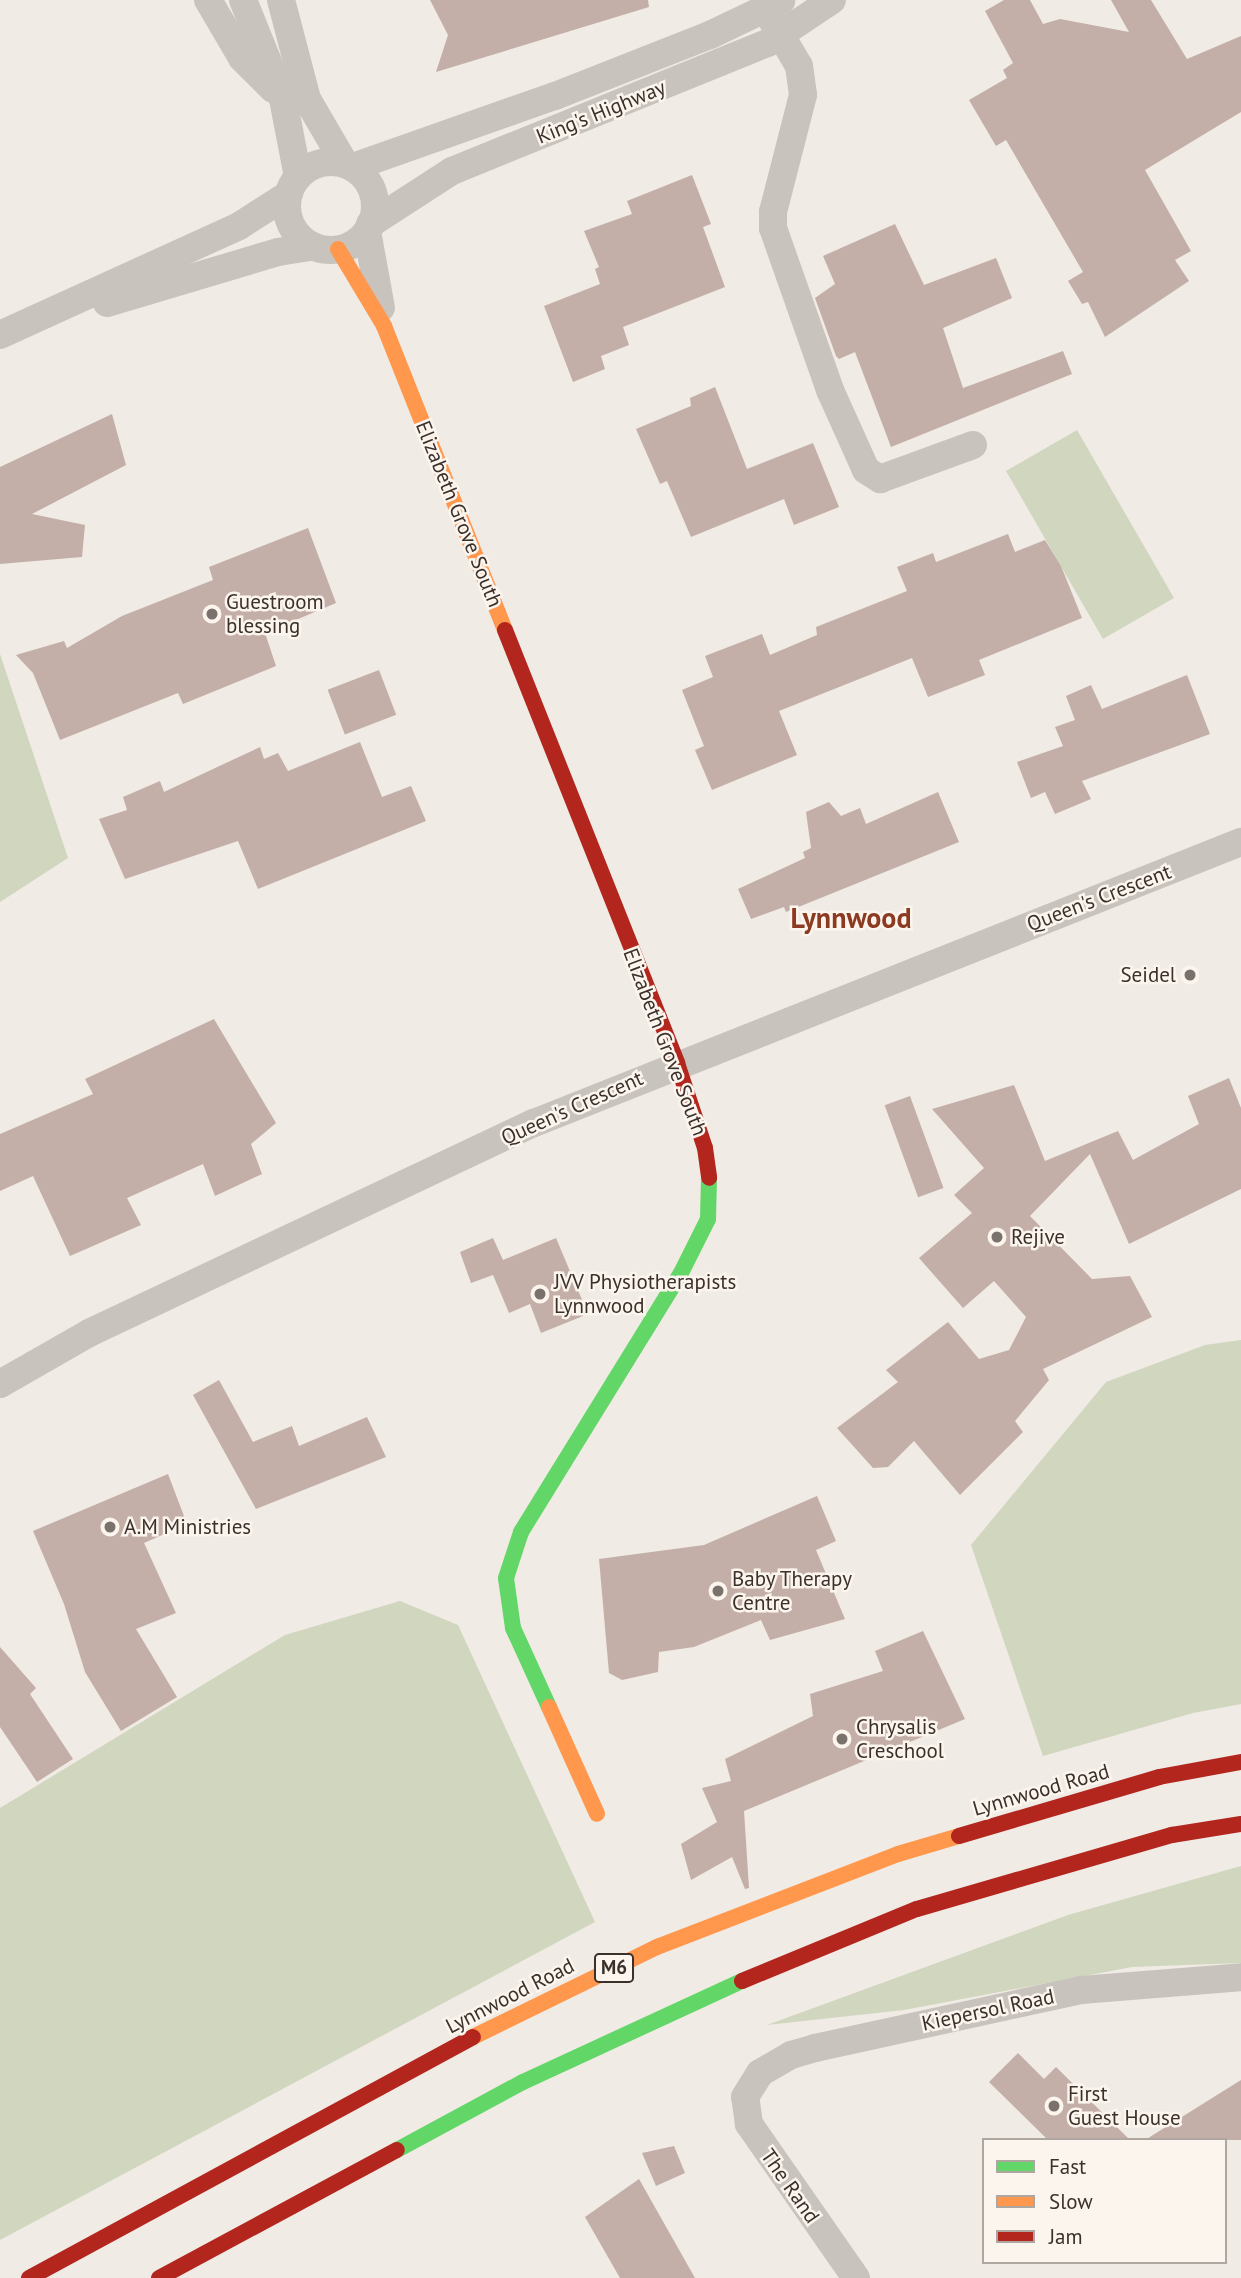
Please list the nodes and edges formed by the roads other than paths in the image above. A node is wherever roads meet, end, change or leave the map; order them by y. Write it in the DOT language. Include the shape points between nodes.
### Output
graph roads {
  1 [pos="208,0"];
  2 [pos="243,0"];
  3 [pos="281,0"];
  4 [pos="832,0"];
  5 [pos="774,5"];
  6 [pos="780,36"];
  7 [pos="283,99"];
  8 [pos="349,166"];
  9 [pos="293,185"];
  10 [pos="369,228"];
  11 [pos="326,248"];
  12 [pos="56,314"];
  13 [pos="384,326"];
  14 [pos="0,335"];
  15 [pos="972,445"];
  16 [pos="1241,842"];
  17 [pos="677,1063"];
  18 [pos="0,1384"];
  19 [pos="1241,1762"];
  20 [pos="597,1814"];
  21 [pos="1241,1824"];
  22 [pos="1241,1977"];
  23 [pos="750,2086"];
  24 [pos="29,2278"];
  25 [pos="159,2278"];
  26 [pos="856,2278"];
  1 -- 7 [label="street" via="242,58"];
  2 -- 7 [label="street"];
  3 -- 8 [label="street" via="307,99"];
  4 -- 6 [label="street, King's Highway"];
  5 -- 6 [label="street"];
  5 -- 8 [label="street, King's Highway" via="555,96"];
  6 -- 10 [label="street, King's Highway" via="452,171"];
  6 -- 15 [label="street" via="799,66 803,95 773,212 773,228 830,390 866,470 880,479"];
  7 -- 9 [label="street"];
  8 -- 9 [label="street" via="317,164"];
  8 -- 10 [label="street" via="367,180 375,198"];
  9 -- 11 [label="street" via="289,220"];
  9 -- 12 [label="street" via="239,226"];
  10 -- 11 [label="street"];
  10 -- 13 [label="street, Elizabeth Grove South"];
  11 -- 12 [label="street" via="278,252"];
  11 -- 13 [label="main road, Elizabeth Grove South"];
  12 -- 14 [label="street"];
  13 -- 17 [label="main road, Elizabeth Grove South"];
  16 -- 17 [label="street, Queen's Crescent"];
  17 -- 18 [label="street, Queen's Crescent" via="534,1123 190,1284 57,1349"];
  17 -- 20 [label="main road, Elizabeth Grove South" via="705,1148 711,1191 708,1219 681,1273 521,1532 506,1578 513,1628"];
  19 -- 24 [label="main road, Lynnwood Road / M6" via="1159,1777 898,1854 657,1947 507,2019"];
  21 -- 25 [label="main road" via="1172,1835 917,1909 676,2008 523,2081"];
  22 -- 23 [label="street, Kiepersol Road" via="1081,1990 940,2020 791,2055 760,2073"];
  23 -- 26 [label="street, The Rand" via="744,2110 761,2146"];
}
